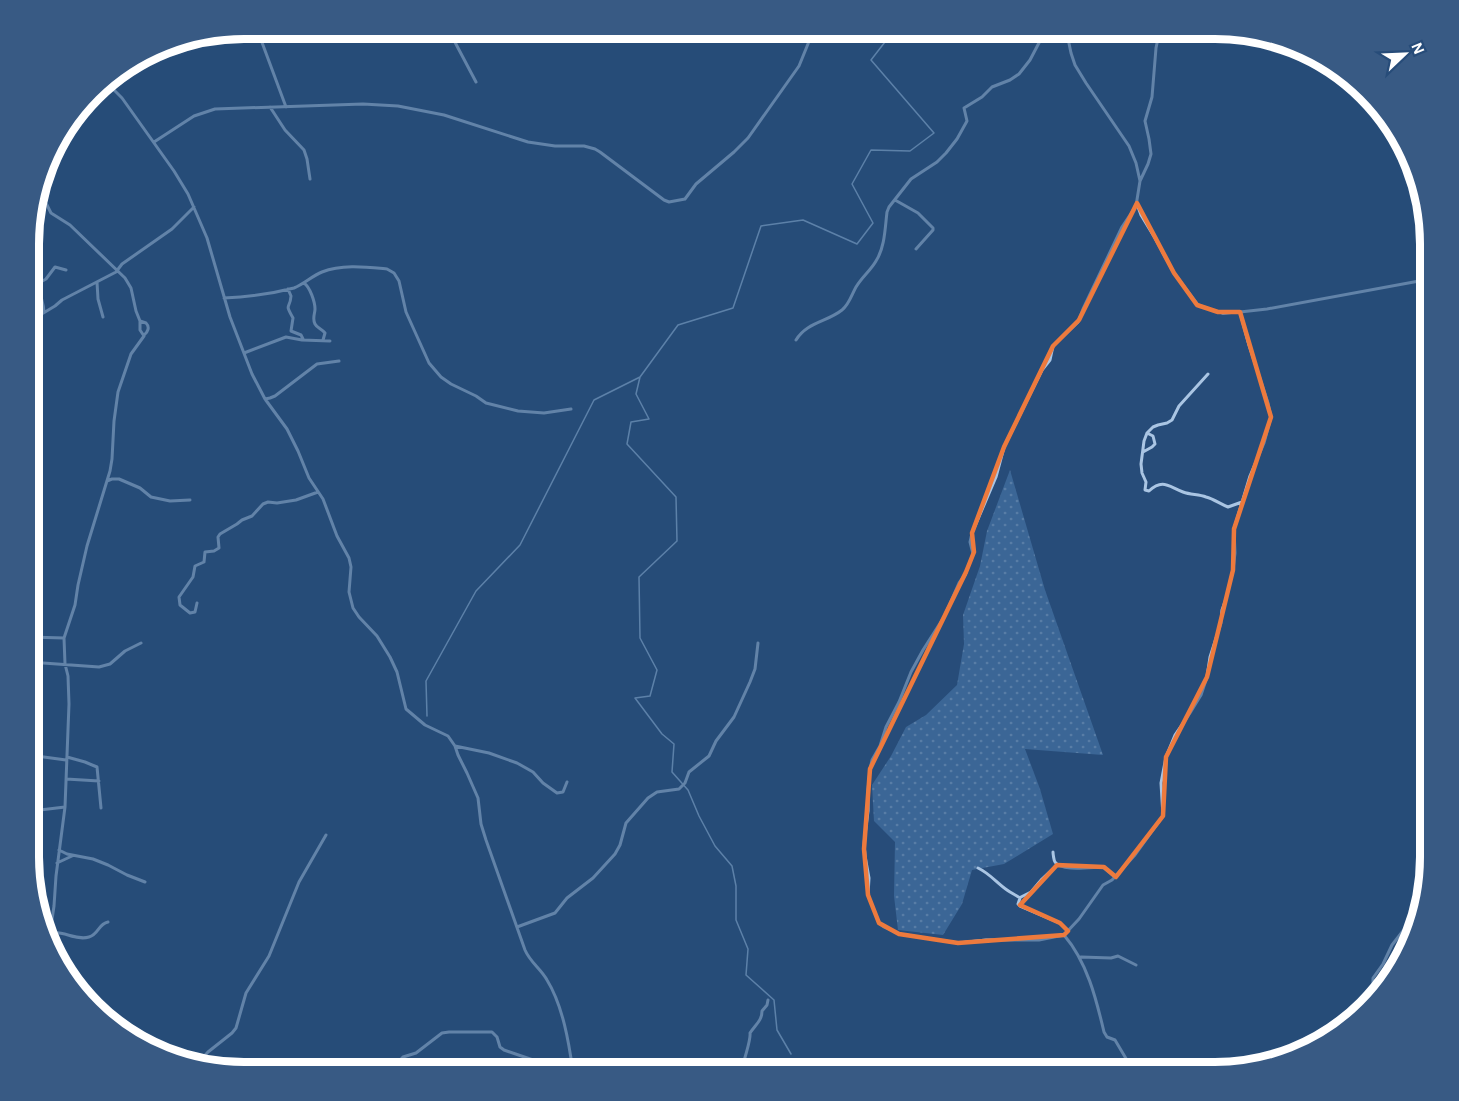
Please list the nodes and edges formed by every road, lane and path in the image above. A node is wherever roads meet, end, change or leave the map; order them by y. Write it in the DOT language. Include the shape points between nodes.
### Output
graph roads {
  1 [pos="261,39"];
  2 [pos="453,39"];
  3 [pos="810,39"];
  4 [pos="1041,39"];
  5 [pos="1068,39"];
  6 [pos="1158,39"];
  7 [pos="476,82"];
  8 [pos="112,88"];
  9 [pos="270,107"];
  10 [pos="286,107"];
  11 [pos="153,142"];
  12 [pos="310,179"];
  13 [pos="1140,181"];
  14 [pos="895,200"];
  15 [pos="44,202"];
  16 [pos="1137,203"];
  17 [pos="194,207"];
  18 [pos="916,249"];
  19 [pos="112,266"];
  20 [pos="66,270"];
  21 [pos="118,270"];
  22 [pos="109,276"];
  23 [pos="1420,281"];
  24 [pos="97,282"];
  25 [pos="39,283"];
  26 [pos="304,283"];
  27 [pos="39,288"];
  28 [pos="288,289"];
  29 [pos="224,298"];
  30 [pos="44,312"];
  31 [pos="1240,312"];
  32 [pos="40,315"];
  33 [pos="103,317"];
  34 [pos="39,321"];
  35 [pos="141,321"];
  36 [pos="144,335"];
  37 [pos="303,340"];
  38 [pos="322,340"];
  39 [pos="796,340"];
  40 [pos="330,341"];
  41 [pos="244,353"];
  42 [pos="339,361"];
  43 [pos="1208,374"];
  44 [pos="266,399"];
  45 [pos="571,410"];
  46 [pos="1147,433"];
  47 [pos="1143,452"];
  48 [pos="107,481"];
  49 [pos="318,492"];
  50 [pos="190,500"];
  51 [pos="1243,501"];
  52 [pos="197,603"];
  53 [pos="39,637"];
  54 [pos="64,638"];
  55 [pos="141,643"];
  56 [pos="758,643"];
  57 [pos="39,663"];
  58 [pos="65,664"];
  59 [pos="455,746"];
  60 [pos="39,756"];
  61 [pos="66,758"];
  62 [pos="66,779"];
  63 [pos="99,781"];
  64 [pos="567,782"];
  65 [pos="65,807"];
  66 [pos="101,808"];
  67 [pos="39,810"];
  68 [pos="327,835"];
  69 [pos="59,850"];
  70 [pos="1053,852"];
  71 [pos="74,856"];
  72 [pos="57,863"];
  73 [pos="1057,865"];
  74 [pos="978,868"];
  75 [pos="1116,877"];
  76 [pos="145,882"];
  77 [pos="1020,898"];
  78 [pos="1413,910"];
  79 [pos="108,922"];
  80 [pos="52,926"];
  81 [pos="517,927"];
  82 [pos="53,931"];
  83 [pos="1068,931"];
  84 [pos="1064,935"];
  85 [pos="1080,957"];
  86 [pos="1136,965"];
  87 [pos="1372,988"];
  88 [pos="768,1000"];
  89 [pos="1352,1009"];
  90 [pos="1329,1028"];
  91 [pos="202,1058"];
  92 [pos="572,1061"];
  93 [pos="398,1062"];
  94 [pos="584,1062"];
  95 [pos="743,1062"];
  96 [pos="1128,1062"];
  1 -- 10 [label="street"];
  2 -- 7 [label="street"];
  3 -- 10 [label="street" via="799,66 755,130 708,172 685,199 674,202 664,200 591,147 528,142 444,115 398,106"];
  4 -- 14 [label="street" via="1019,74 989,89 964,108 966,125 952,146 937,162 911,179"];
  5 -- 13 [label="street" via="1075,65 1129,146"];
  6 -- 13 [label="street" via="1152,97 1145,121 1150,154"];
  8 -- 11 [label="street"];
  9 -- 10 [label="street"];
  9 -- 11 [label="street" via="204,112"];
  9 -- 12 [label="street" via="304,150"];
  11 -- 17 [label="street"];
  13 -- 16 [label="street"];
  14 -- 18 [label="street" via="918,213 933,228"];
  14 -- 39 [label="street" via="887,212 877,260 845,308 804,330"];
  15 -- 19 [label="street" via="54,216"];
  16 -- 31 [label="street" via="1173,273 1197,304 1218,312"];
  16 -- 84 [label="street" via="1079,320 1053,346 1050,360 1004,447 972,533 973,554 965,574 886,727 872,760 868,783 864,849 868,895 884,927 899,934 958,943 1039,940"];
  17 -- 21 [label="street"];
  17 -- 29 [label="street" via="210,245"];
  19 -- 21 [label="street"];
  19 -- 22 [label="street"];
  20 -- 25 [label="street" via="54,267"];
  21 -- 22 [label="street"];
  21 -- 35 [label="street" via="129,285"];
  22 -- 24 [label="street"];
  23 -- 31 [label="street"];
  24 -- 30 [label="street"];
  24 -- 33 [label="street"];
  26 -- 28 [label="street"];
  26 -- 38 [label="street" via="315,305 314,322 326,333"];
  26 -- 45 [label="street" via="338,267 387,269 399,282 406,312 429,363 441,377 486,403 518,411"];
  27 -- 30 [label="street"];
  28 -- 29 [label="street"];
  28 -- 37 [label="street" via="291,329"];
  29 -- 41 [label="street"];
  30 -- 32 [label="street"];
  31 -- 51 [label="street" via="1271,417"];
  32 -- 34 [label="street"];
  35 -- 36 [label="street"];
  35 -- 36 [label="street" via="148,327"];
  36 -- 48 [label="street" via="131,354 118,392"];
  37 -- 38 [label="street"];
  37 -- 41 [label="street" via="283,338"];
  38 -- 40 [label="street"];
  41 -- 44 [label="street"];
  42 -- 44 [label="street" via="317,364"];
  43 -- 46 [label="street" via="1179,406 1172,420"];
  44 -- 49 [label="street" via="287,429"];
  46 -- 47 [label="street"];
  46 -- 47 [label="street" via="1153,436 1155,444"];
  47 -- 51 [label="street" via="1145,490 1163,484 1212,498 1228,507"];
  48 -- 50 [label="street" via="119,479 170,501"];
  48 -- 54 [label="street"];
  49 -- 52 [label="street" via="296,500 263,504 252,516 220,534 219,548 205,552 204,562 195,566 193,577 179,597 180,605 190,613 195,612"];
  49 -- 59 [label="street" via="350,562 353,608 390,657 406,709 425,725 448,736"];
  51 -- 75 [label="street" via="1234,529 1233,570 1207,677 1166,757 1161,783 1163,816"];
  53 -- 54 [label="street"];
  54 -- 58 [label="street"];
  55 -- 58 [label="street" via="105,666"];
  56 -- 81 [label="street" via="750,682 709,756 689,772 679,789 657,792 648,798 626,823 615,854 555,913"];
  57 -- 58 [label="street"];
  58 -- 61 [label="street" via="69,704"];
  59 -- 64 [label="street" via="517,763 557,793 563,792"];
  59 -- 81 [label="street" via="478,798 481,824"];
  60 -- 61 [label="street"];
  61 -- 62 [label="street"];
  61 -- 63 [label="street" via="97,767"];
  62 -- 63 [label="street"];
  62 -- 65 [label="street"];
  63 -- 66 [label="street"];
  65 -- 67 [label="street"];
  65 -- 69 [label="street"];
  68 -- 91 [label="street" via="299,882 269,956 246,993 236,1028"];
  69 -- 71 [label="street"];
  69 -- 72 [label="street"];
  70 -- 73 [label="street"];
  71 -- 72 [label="street"];
  71 -- 76 [label="street" via="108,865"];
  72 -- 80 [label="street"];
  73 -- 75 [label="street" via="1071,869 1103,867"];
  73 -- 77 [label="street"];
  74 -- 77 [label="street"];
  75 -- 83 [label="street" via="1103,885"];
  77 -- 83 [label="street" via="1020,906 1060,923"];
  78 -- 87 [label="street" via="1373,978"];
  79 -- 82 [label="street" via="88,938"];
  81 -- 92 [label="street" via="527,955 554,994"];
  83 -- 84 [label="street"];
  84 -- 85 [label="street"];
  85 -- 86 [label="street" via="1116,956"];
  85 -- 96 [label="street" via="1104,1032 1115,1040"];
  88 -- 95 [label="street" via="750,1033"];
  89 -- 90 [label="street"];
  92 -- 93 [label="street" via="536,1061 517,1056 500,1047 495,1033 489,1031 442,1034"];
  92 -- 94 [label="street"];
}
